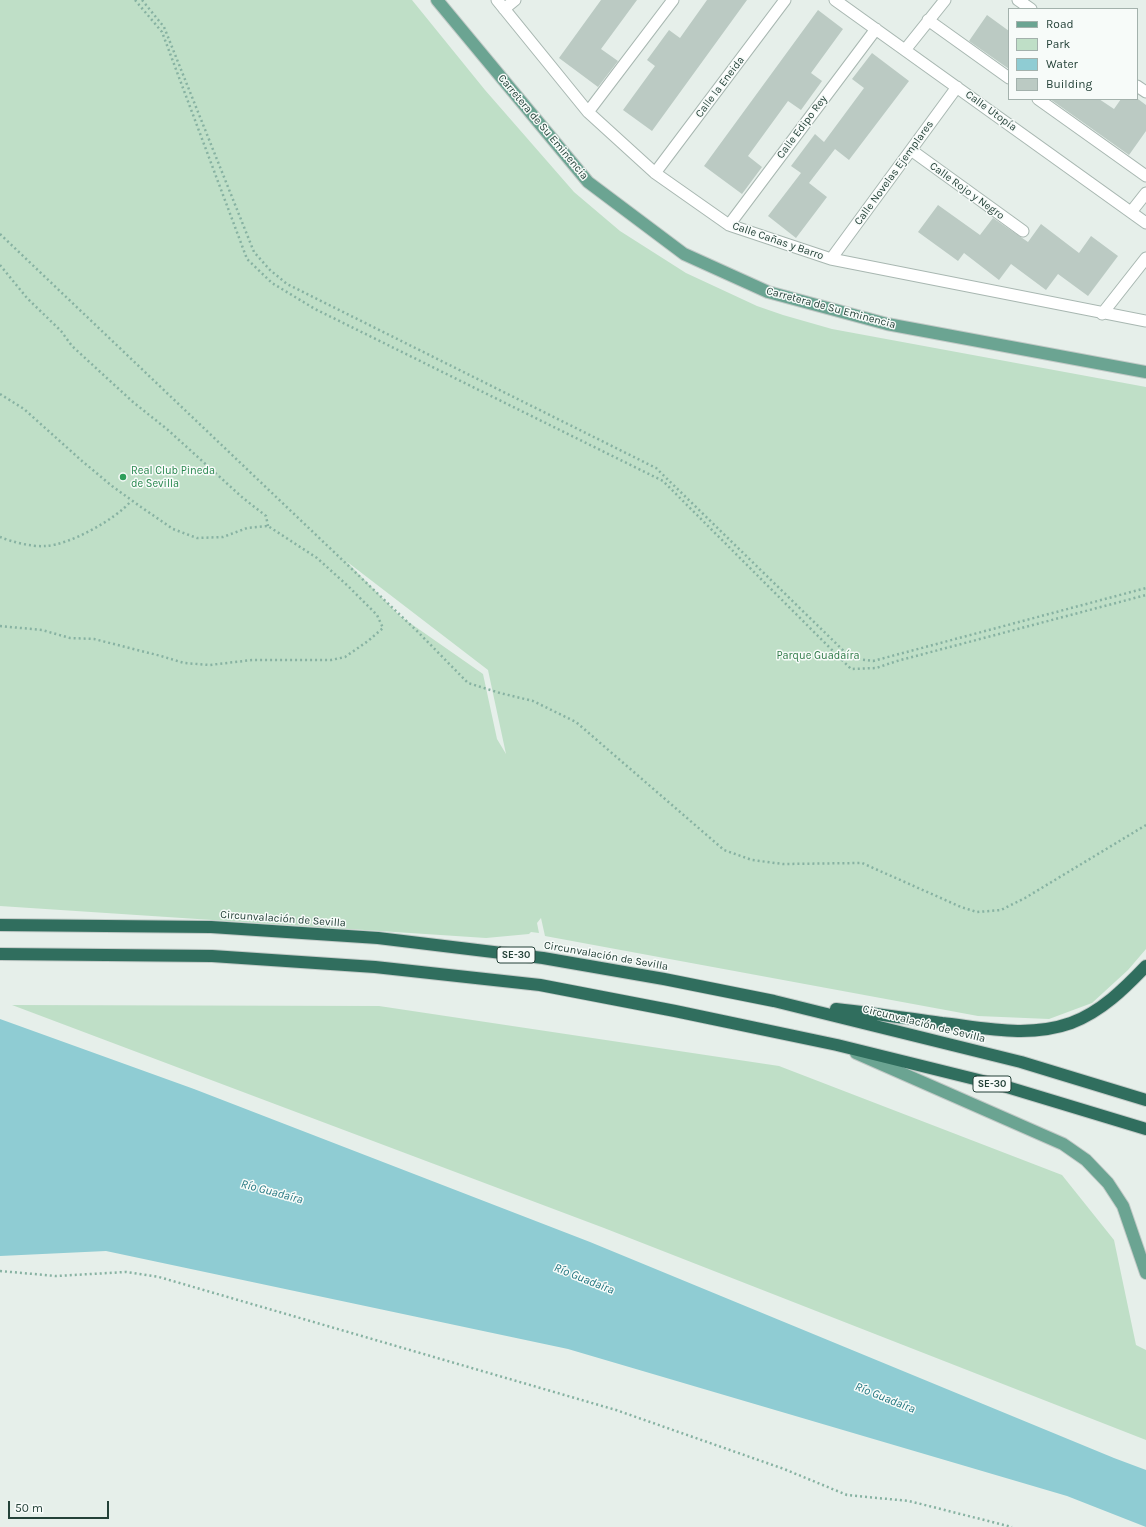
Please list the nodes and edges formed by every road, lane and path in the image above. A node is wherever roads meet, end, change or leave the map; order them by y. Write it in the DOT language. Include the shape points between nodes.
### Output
graph roads {
  1 [pos="135,0"];
  2 [pos="142,0"];
  3 [pos="437,0"];
  4 [pos="496,0"];
  5 [pos="515,0"];
  6 [pos="673,0"];
  7 [pos="785,0"];
  8 [pos="835,0"];
  9 [pos="945,0"];
  10 [pos="1018,0"];
  11 [pos="1030,8"];
  12 [pos="504,9"];
  13 [pos="928,20"];
  14 [pos="876,29"];
  15 [pos="905,50"];
  16 [pos="1008,77"];
  17 [pos="957,87"];
  18 [pos="1039,100"];
  19 [pos="588,112"];
  20 [pos="911,150"];
  21 [pos="655,173"];
  22 [pos="1146,176"];
  23 [pos="1146,192"];
  24 [pos="1131,212"];
  25 [pos="1146,223"];
  26 [pos="728,225"];
  27 [pos="1023,231"];
  28 [pos="0,234"];
  29 [pos="1146,258"];
  30 [pos="831,259"];
  31 [pos="0,265"];
  32 [pos="1102,314"];
  33 [pos="1146,322"];
  34 [pos="1146,372"];
  35 [pos="0,394"];
  36 [pos="131,500"];
  37 [pos="268,526"];
  38 [pos="0,537"];
  39 [pos="1146,588"];
  40 [pos="1146,595"];
  41 [pos="0,626"];
  42 [pos="1146,825"];
  43 [pos="0,925"];
  44 [pos="0,954"];
  45 [pos="1146,966"];
  46 [pos="774,1000"];
  47 [pos="837,1045"];
  48 [pos="1146,1100"];
  49 [pos="1146,1129"];
  50 [pos="0,1272"];
  51 [pos="1146,1273"];
  52 [pos="1012,1527"];
  1 -- 40 [label="path" via="162,32 247,259 272,283 315,309 663,481 851,668 876,668"];
  2 -- 39 [label="path" via="164,27 254,252 270,270 287,284 656,468 851,658 873,661"];
  3 -- 34 [label="main road, Carretera de Su Eminencia" via="588,182 684,254 768,292 887,324"];
  4 -- 12 [label="street, Calle Cañas y Barro"];
  5 -- 12 [label="street"];
  6 -- 19 [label="street"];
  7 -- 21 [label="street, Calle la Eneida"];
  8 -- 14 [label="street, Calle Utopía"];
  9 -- 13 [label="street"];
  10 -- 11 [label="street"];
  12 -- 19 [label="street, Calle Cañas y Barro"];
  13 -- 15 [label="street"];
  13 -- 16 [label="street"];
  14 -- 15 [label="street, Calle Utopía"];
  14 -- 26 [label="street, Calle Edipo Rey"];
  15 -- 17 [label="street, Calle Utopía"];
  17 -- 20 [label="street, Calle Novelas Ejemplares"];
  17 -- 24 [label="street, Calle Utopía"];
  18 -- 22 [label="street"];
  19 -- 21 [label="street, Calle Cañas y Barro"];
  20 -- 27 [label="street, Calle Rojo y Negro"];
  20 -- 30 [label="street, Calle Novelas Ejemplares"];
  21 -- 26 [label="street, Calle Cañas y Barro"];
  23 -- 24 [label="street"];
  24 -- 25 [label="street, Calle Utopía"];
  26 -- 30 [label="street, Calle Cañas y Barro"];
  28 -- 42 [label="path" via="418,632 468,683 533,701 576,722 724,850 752,860 783,864 862,863 960,907 977,912 1001,910 1019,901"];
  29 -- 32 [label="street"];
  30 -- 32 [label="street, Calle Cañas y Barro"];
  31 -- 37 [label="path" via="72,346 266,516"];
  32 -- 33 [label="street, Calle Cañas y Barro"];
  35 -- 36 [label="path" via="24,409 82,461"];
  36 -- 37 [label="path" via="173,528 197,538 223,537 247,528"];
  36 -- 38 [label="path" via="126,508 109,520 62,543 45,546 11,542"];
  37 -- 41 [label="path" via="327,567 377,615 383,628 345,657 331,660 252,660 210,665 184,663 94,639 70,638 42,630"];
  43 -- 46 [label="highway, Circunvalación de Sevilla / SE-30" via="211,926 378,938 543,958"];
  44 -- 47 [label="highway, SE-30" via="212,956 383,968 540,985"];
  45 -- 46 [label="highway" via="1125,988 1099,1008 1072,1023 1045,1030 1004,1031"];
  46 -- 48 [label="highway, Circunvalación de Sevilla / SE-30" via="1021,1062"];
  47 -- 49 [label="highway, SE-30" via="1007,1087"];
  47 -- 51 [label="main road" via="1063,1144 1086,1160 1108,1183 1123,1206"];
  50 -- 52 [label="path" via="56,1276 126,1272 158,1277 616,1410 784,1469 848,1495 909,1501"];
}
